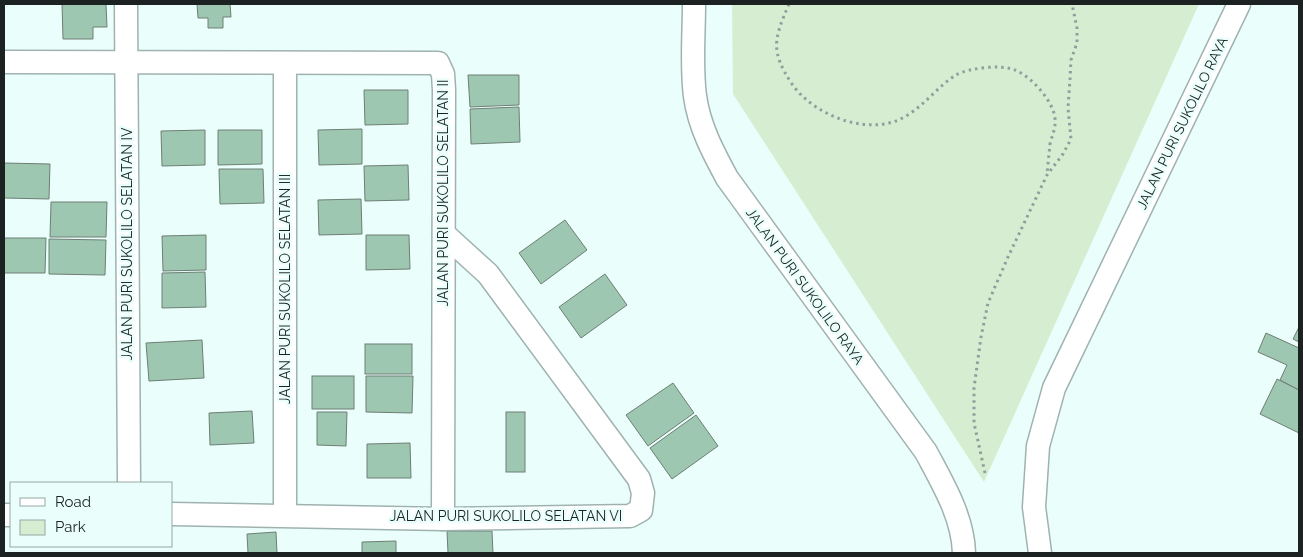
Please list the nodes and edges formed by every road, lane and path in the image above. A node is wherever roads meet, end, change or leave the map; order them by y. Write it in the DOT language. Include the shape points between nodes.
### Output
graph roads {
  1 [pos="126,4"];
  2 [pos="694,4"];
  3 [pos="789,4"];
  4 [pos="1072,4"];
  5 [pos="1239,4"];
  6 [pos="126,61"];
  7 [pos="4,62"];
  8 [pos="285,64"];
  9 [pos="1047,175"];
  10 [pos="444,234"];
  11 [pos="985,473"];
  12 [pos="129,482"];
  13 [pos="172,514"];
  14 [pos="285,515"];
  15 [pos="443,518"];
  16 [pos="964,553"];
  17 [pos="1040,553"];
  1 -- 6 [label="street, JALAN PURI SUKOLILO SELATAN IV"];
  2 -- 16 [label="street, JALAN PURI SUKOLILO RAYA" via="695,96 710,146 727,178 926,452 950,496 964,541"];
  3 -- 9 [label="path" via="776,37 775,52 797,91 817,108 840,120 865,124 893,122 907,116 957,75 971,69 1015,69 1034,84 1050,104 1055,117"];
  4 -- 9 [label="path" via="1078,28 1071,60 1068,108 1071,139"];
  5 -- 17 [label="street, JALAN PURI SUKOLILO RAYA" via="1054,388 1038,446 1034,507"];
  6 -- 7 [label="street, JALAN PURI SUKOLILO SELATAN II"];
  6 -- 8 [label="street, JALAN PURI SUKOLILO SELATAN II"];
  6 -- 12 [label="street, JALAN PURI SUKOLILO SELATAN IV"];
  8 -- 10 [label="street, JALAN PURI SUKOLILO SELATAN II" via="430,62 440,65 444,90"];
  8 -- 14 [label="street, JALAN PURI SUKOLILO SELATAN III"];
  9 -- 11 [label="path" via="988,304 981,337 974,388 974,423"];
  10 -- 15 [label="street, JALAN PURI SUKOLILO SELATAN II"];
  10 -- 15 [label="street, JALAN PURI SUKOLILO SELATAN VI" via="488,274 639,479 644,502 642,510 630,516"];
  13 -- 14 [label="street, JALAN PURI SUKOLILO SELATAN VI"];
  14 -- 15 [label="street, JALAN PURI SUKOLILO SELATAN VI"];
}
